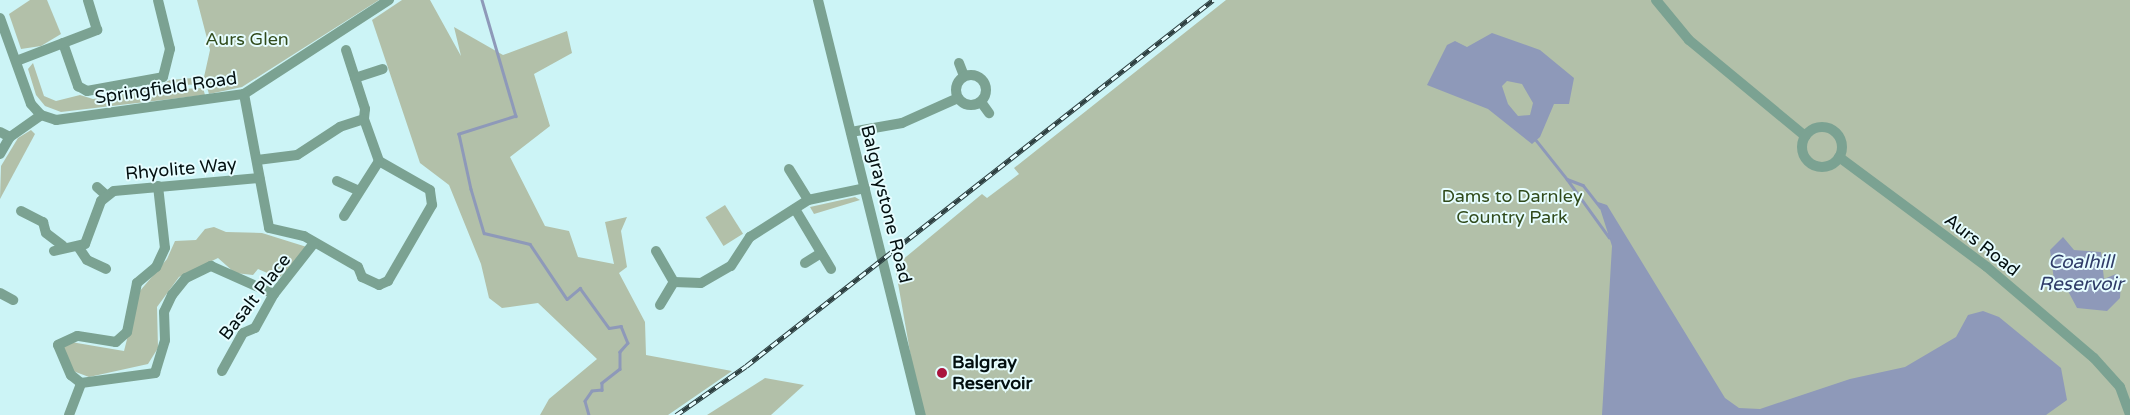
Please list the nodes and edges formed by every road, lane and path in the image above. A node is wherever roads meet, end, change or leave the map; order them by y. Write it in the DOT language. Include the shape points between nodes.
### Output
graph roads {
  1 [pos="88,0"];
  2 [pos="158,0"];
  3 [pos="389,0"];
  4 [pos="818,0"];
  5 [pos="1656,0"];
  6 [pos="0,18"];
  7 [pos="64,44"];
  8 [pos="346,50"];
  9 [pos="19,60"];
  10 [pos="959,63"];
  11 [pos="383,69"];
  12 [pos="964,76"];
  13 [pos="355,78"];
  14 [pos="244,94"];
  15 [pos="958,98"];
  16 [pos="981,102"];
  17 [pos="989,113"];
  18 [pos="41,115"];
  19 [pos="364,119"];
  20 [pos="0,132"];
  21 [pos="851,132"];
  22 [pos="1805,136"];
  23 [pos="10,137"];
  24 [pos="0,154"];
  25 [pos="1839,157"];
  26 [pos="257,160"];
  27 [pos="379,161"];
  28 [pos="789,169"];
  29 [pos="259,178"];
  30 [pos="337,181"];
  31 [pos="158,186"];
  32 [pos="97,187"];
  33 [pos="865,188"];
  34 [pos="357,190"];
  35 [pos="106,195"];
  36 [pos="808,200"];
  37 [pos="795,209"];
  38 [pos="21,211"];
  39 [pos="344,216"];
  40 [pos="314,243"];
  41 [pos="79,248"];
  42 [pos="656,251"];
  43 [pos="821,253"];
  44 [pos="805,263"];
  45 [pos="106,269"];
  46 [pos="831,269"];
  47 [pos="674,282"];
  48 [pos="0,293"];
  49 [pos="274,294"];
  50 [pos="13,300"];
  51 [pos="660,305"];
  52 [pos="222,371"];
  53 [pos="81,383"];
  54 [pos="70,415"];
  55 [pos="921,415"];
  56 [pos="2130,415"];
  1 -- 7 [label="street" via="97,30"];
  2 -- 7 [label="street" via="170,49 163,77 87,91 78,86"];
  3 -- 14 [label="street, Springfield Road"];
  4 -- 21 [label="street, Balgraystone Road"];
  5 -- 22 [label="street" via="1689,40"];
  6 -- 9 [label="street"];
  7 -- 9 [label="street"];
  8 -- 13 [label="street"];
  9 -- 18 [label="street" via="31,104"];
  10 -- 12 [label="street"];
  11 -- 13 [label="street"];
  12 -- 15 [label="street" via="957,83"];
  12 -- 16 [label="street" via="979,76 985,84"];
  13 -- 19 [label="street"];
  14 -- 18 [label="street, Springfield Road" via="76,118"];
  14 -- 26 [label="street"];
  15 -- 16 [label="street" via="971,106"];
  15 -- 21 [label="street" via="902,123"];
  16 -- 17 [label="street"];
  18 -- 23 [label="street"];
  19 -- 26 [label="street" via="340,127 297,155"];
  19 -- 27 [label="street"];
  20 -- 23 [label="street"];
  21 -- 33 [label="street, Balgraystone Road"];
  22 -- 25 [label="street" via="1816,127 1830,128 1842,144"];
  22 -- 25 [label="street" via="1803,154 1811,164 1830,165"];
  23 -- 24 [label="street"];
  25 -- 56 [label="street, Aurs Road" via="1987,267 2094,358 2120,386"];
  26 -- 29 [label="street"];
  27 -- 34 [label="street"];
  27 -- 40 [label="street" via="434,197 388,281 374,284 362,277 358,267"];
  28 -- 36 [label="street"];
  29 -- 31 [label="street, Rhyolite Way"];
  29 -- 40 [label="street" via="269,228 304,236"];
  30 -- 34 [label="street"];
  31 -- 35 [label="street, Rhyolite Way"];
  31 -- 53 [label="street" via="165,248 156,267 137,283 127,332 116,342 78,336 58,345 65,367"];
  32 -- 35 [label="street, Rhyolite Way"];
  33 -- 36 [label="street"];
  33 -- 55 [label="street, Balgraystone Road"];
  34 -- 39 [label="street"];
  35 -- 41 [label="street, Rhyolite Way" via="99,217"];
  36 -- 37 [label="street"];
  37 -- 43 [label="street"];
  37 -- 47 [label="street" via="750,237 731,266 714,278 688,286"];
  38 -- 41 [label="street" via="43,222 46,234 59,248"];
  40 -- 49 [label="street, Basalt Place"];
  41 -- 45 [label="street" via="87,260"];
  42 -- 47 [label="street"];
  43 -- 44 [label="street"];
  43 -- 46 [label="street"];
  47 -- 51 [label="street"];
  48 -- 50 [label="street"];
  49 -- 52 [label="street, Basalt Place" via="255,328 243,333"];
  49 -- 53 [label="street" via="211,266 186,278 172,295 164,312 165,340 155,374"];
  53 -- 54 [label="street"];
}
